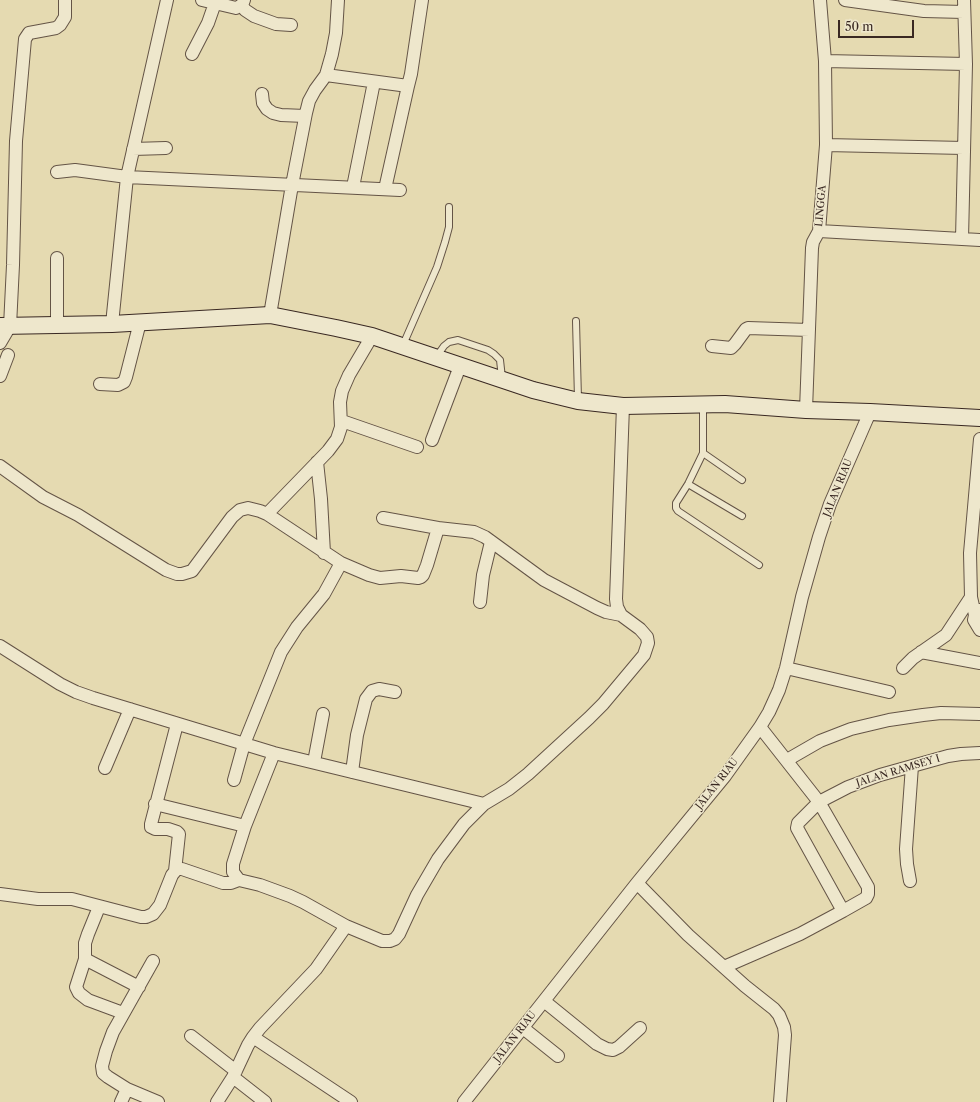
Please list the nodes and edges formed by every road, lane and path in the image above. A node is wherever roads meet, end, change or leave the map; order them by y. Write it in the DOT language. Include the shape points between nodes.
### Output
graph roads {
  1 [pos="64,0"];
  2 [pos="167,0"];
  3 [pos="202,0"];
  4 [pos="338,0"];
  5 [pos="422,0"];
  6 [pos="820,0"];
  7 [pos="845,0"];
  8 [pos="243,2"];
  9 [pos="215,3"];
  10 [pos="964,6"];
  11 [pos="291,25"];
  12 [pos="192,54"];
  13 [pos="825,61"];
  14 [pos="966,64"];
  15 [pos="326,75"];
  16 [pos="374,82"];
  17 [pos="408,86"];
  18 [pos="262,94"];
  19 [pos="305,116"];
  20 [pos="826,145"];
  21 [pos="166,148"];
  22 [pos="964,148"];
  23 [pos="133,149"];
  24 [pos="57,172"];
  25 [pos="126,177"];
  26 [pos="292,185"];
  27 [pos="353,187"];
  28 [pos="385,189"];
  29 [pos="400,190"];
  30 [pos="449,207"];
  31 [pos="819,231"];
  32 [pos="962,238"];
  33 [pos="980,240"];
  34 [pos="57,258"];
  35 [pos="270,315"];
  36 [pos="576,321"];
  37 [pos="140,322"];
  38 [pos="112,324"];
  39 [pos="58,325"];
  40 [pos="5,326"];
  41 [pos="809,330"];
  42 [pos="372,336"];
  43 [pos="0,343"];
  44 [pos="403,346"];
  45 [pos="712,346"];
  46 [pos="8,355"];
  47 [pos="436,357"];
  48 [pos="460,366"];
  49 [pos="0,376"];
  50 [pos="502,379"];
  51 [pos="100,384"];
  52 [pos="578,401"];
  53 [pos="703,404"];
  54 [pos="623,406"];
  55 [pos="806,410"];
  56 [pos="870,412"];
  57 [pos="980,418"];
  58 [pos="342,421"];
  59 [pos="980,439"];
  60 [pos="432,440"];
  61 [pos="417,447"];
  62 [pos="703,453"];
  63 [pos="317,462"];
  64 [pos="0,466"];
  65 [pos="742,480"];
  66 [pos="688,484"];
  67 [pos="267,514"];
  68 [pos="742,516"];
  69 [pos="383,518"];
  70 [pos="438,528"];
  71 [pos="491,542"];
  72 [pos="324,553"];
  73 [pos="341,563"];
  74 [pos="758,565"];
  75 [pos="971,598"];
  76 [pos="480,602"];
  77 [pos="978,612"];
  78 [pos="621,615"];
  79 [pos="980,630"];
  80 [pos="0,646"];
  81 [pos="921,652"];
  82 [pos="980,662"];
  83 [pos="786,668"];
  84 [pos="903,668"];
  85 [pos="395,692"];
  86 [pos="889,692"];
  87 [pos="130,709"];
  88 [pos="323,714"];
  89 [pos="980,714"];
  90 [pos="176,724"];
  91 [pos="760,727"];
  92 [pos="244,744"];
  93 [pos="274,753"];
  94 [pos="980,753"];
  95 [pos="787,760"];
  96 [pos="314,762"];
  97 [pos="912,766"];
  98 [pos="105,768"];
  99 [pos="352,772"];
  100 [pos="234,780"];
  101 [pos="819,802"];
  102 [pos="155,804"];
  103 [pos="484,804"];
  104 [pos="245,826"];
  105 [pos="175,871"];
  106 [pos="239,880"];
  107 [pos="910,881"];
  108 [pos="637,883"];
  109 [pos="0,894"];
  110 [pos="99,907"];
  111 [pos="843,912"];
  112 [pos="346,926"];
  113 [pos="85,959"];
  114 [pos="153,961"];
  115 [pos="724,967"];
  116 [pos="139,987"];
  117 [pos="544,1001"];
  118 [pos="123,1013"];
  119 [pos="523,1028"];
  120 [pos="640,1028"];
  121 [pos="191,1036"];
  122 [pos="253,1038"];
  123 [pos="558,1056"];
  124 [pos="234,1074"];
  125 [pos="127,1089"];
  126 [pos="121,1102"];
  127 [pos="158,1102"];
  128 [pos="218,1102"];
  129 [pos="265,1102"];
  130 [pos="350,1102"];
  131 [pos="464,1102"];
  132 [pos="780,1102"];
  1 -- 40 [label="street" via="65,17 60,25 29,33 25,39 16,141 13,265"];
  2 -- 23 [label="street"];
  3 -- 9 [label="street"];
  4 -- 15 [label="street" via="336,33"];
  5 -- 17 [label="street"];
  6 -- 13 [label="street, LINGGA"];
  7 -- 10 [label="street" via="924,12"];
  8 -- 9 [label="street" via="234,8"];
  8 -- 11 [label="street" via="245,10 254,16 276,24"];
  9 -- 12 [label="street"];
  10 -- 14 [label="street"];
  13 -- 14 [label="street"];
  13 -- 20 [label="street, LINGGA"];
  14 -- 22 [label="street"];
  15 -- 16 [label="street"];
  15 -- 19 [label="street" via="309,101"];
  16 -- 17 [label="street"];
  16 -- 27 [label="street"];
  17 -- 28 [label="street"];
  18 -- 19 [label="street" via="263,103 272,113"];
  19 -- 26 [label="street"];
  20 -- 22 [label="street"];
  20 -- 31 [label="street, LINGGA"];
  21 -- 23 [label="street"];
  22 -- 32 [label="street"];
  23 -- 25 [label="street"];
  24 -- 25 [label="street" via="76,170"];
  25 -- 26 [label="street"];
  25 -- 38 [label="street"];
  26 -- 27 [label="street"];
  26 -- 35 [label="street"];
  27 -- 28 [label="street"];
  28 -- 29 [label="street"];
  30 -- 44 [label="lane" via="449,227 445,242"];
  31 -- 32 [label="street"];
  31 -- 41 [label="street, LINGGA" via="812,248"];
  32 -- 33 [label="street"];
  34 -- 39 [label="street"];
  35 -- 37 [label="main road"];
  35 -- 42 [label="main road"];
  36 -- 52 [label="lane"];
  37 -- 38 [label="main road"];
  37 -- 51 [label="street" via="124,382 118,386"];
  38 -- 39 [label="main road"];
  39 -- 40 [label="main road"];
  40 -- 43 [label="street"];
  41 -- 45 [label="street" via="748,328 731,348"];
  41 -- 55 [label="street, LINGGA"];
  42 -- 44 [label="main road"];
  42 -- 58 [label="street" via="342,392"];
  44 -- 47 [label="main road"];
  46 -- 49 [label="street"];
  47 -- 48 [label="main road"];
  47 -- 50 [label="lane" via="449,342 458,340 494,354 500,360"];
  48 -- 50 [label="main road"];
  48 -- 60 [label="street"];
  50 -- 52 [label="main road"];
  52 -- 54 [label="main road"];
  53 -- 54 [label="main road"];
  53 -- 55 [label="main road"];
  53 -- 62 [label="lane"];
  54 -- 78 [label="street" via="616,592 617,607"];
  55 -- 56 [label="main road"];
  56 -- 57 [label="main road"];
  56 -- 83 [label="street, JALAN RIAU" via="830,504 819,537"];
  58 -- 61 [label="street"];
  58 -- 63 [label="street" via="333,445"];
  59 -- 75 [label="street" via="970,547"];
  62 -- 65 [label="lane"];
  62 -- 66 [label="lane"];
  63 -- 67 [label="street"];
  63 -- 72 [label="street"];
  64 -- 67 [label="street" via="43,497 78,515 166,570 177,574 192,571 240,510 252,508"];
  66 -- 68 [label="lane"];
  66 -- 74 [label="lane" via="676,503 677,510"];
  67 -- 72 [label="street"];
  69 -- 70 [label="street"];
  70 -- 71 [label="street" via="469,530"];
  70 -- 73 [label="street" via="424,573 420,578 375,577"];
  71 -- 76 [label="street" via="486,557"];
  71 -- 78 [label="street" via="544,580 597,608"];
  72 -- 73 [label="street"];
  73 -- 92 [label="street" via="324,594 297,627 281,652"];
  75 -- 77 [label="street"];
  75 -- 81 [label="street" via="946,635"];
  77 -- 79 [label="street" via="974,620"];
  78 -- 103 [label="street" via="647,637 644,655 603,704 580,726 528,774"];
  80 -- 87 [label="street" via="76,692"];
  81 -- 82 [label="street"];
  81 -- 84 [label="street"];
  83 -- 86 [label="street"];
  83 -- 91 [label="street, JALAN RIAU" via="774,701"];
  85 -- 99 [label="street" via="380,689 372,691 366,699 357,735"];
  87 -- 90 [label="street"];
  87 -- 98 [label="street"];
  88 -- 96 [label="street"];
  89 -- 95 [label="street" via="923,715 851,729"];
  90 -- 92 [label="street"];
  90 -- 102 [label="street"];
  91 -- 95 [label="street"];
  91 -- 108 [label="street, JALAN RIAU" via="725,776"];
  92 -- 93 [label="street"];
  92 -- 100 [label="street"];
  93 -- 96 [label="street"];
  93 -- 104 [label="street"];
  94 -- 97 [label="street, JALAN RAMSEY I" via="961,754"];
  95 -- 101 [label="street"];
  96 -- 99 [label="street"];
  97 -- 101 [label="street, JALAN RAMSEY I" via="848,787"];
  97 -- 107 [label="street" via="906,850"];
  99 -- 103 [label="street"];
  101 -- 111 [label="street, JALAN RAMSEY I" via="798,823 797,828"];
  101 -- 111 [label="street" via="868,887 866,898"];
  102 -- 104 [label="street"];
  102 -- 105 [label="street" via="152,827 168,829 179,834"];
  103 -- 112 [label="street" via="464,824 438,859 395,939 382,941"];
  104 -- 106 [label="street" via="232,867"];
  105 -- 106 [label="street" via="182,869 223,883"];
  105 -- 110 [label="street" via="160,905 150,916 141,917"];
  106 -- 112 [label="street" via="260,885 303,902"];
  108 -- 115 [label="street"];
  108 -- 117 [label="street, JALAN RIAU"];
  109 -- 110 [label="street" via="72,899"];
  110 -- 113 [label="street" via="85,943"];
  111 -- 115 [label="street"];
  112 -- 122 [label="street" via="316,969"];
  113 -- 116 [label="street"];
  113 -- 118 [label="street" via="76,987 79,993 88,1000"];
  114 -- 116 [label="street"];
  115 -- 132 [label="street" via="774,1009 782,1021 785,1034"];
  116 -- 118 [label="street"];
  117 -- 119 [label="street, JALAN RIAU"];
  117 -- 120 [label="street" via="607,1050 619,1047"];
  118 -- 125 [label="street" via="103,1057 102,1070"];
  119 -- 123 [label="street"];
  119 -- 131 [label="street, JALAN RIAU"];
  121 -- 124 [label="street"];
  122 -- 124 [label="street"];
  122 -- 130 [label="street"];
  124 -- 128 [label="street"];
  124 -- 129 [label="street"];
  125 -- 126 [label="street"];
  125 -- 127 [label="street"];
}
